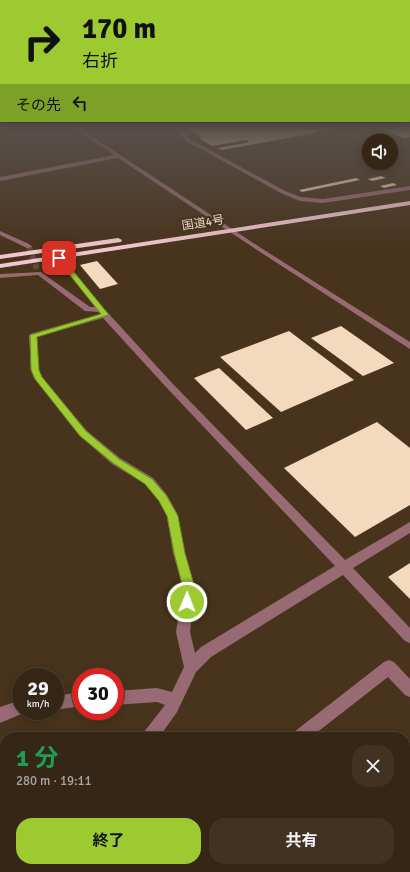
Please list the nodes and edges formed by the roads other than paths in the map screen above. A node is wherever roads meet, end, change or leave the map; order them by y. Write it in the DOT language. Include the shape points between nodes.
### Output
graph roads {
  1 [pos="58,168"];
  2 [pos="136,168"];
  3 [pos="239,168"];
  4 [pos="0,179"];
  5 [pos="410,188"];
  6 [pos="410,196"];
  7 [pos="410,204"];
  8 [pos="224,224"];
  9 [pos="232,231"];
  10 [pos="0,233"];
  11 [pos="29,247"];
  12 [pos="0,257"];
  13 [pos="59,258"];
  14 [pos="0,266"];
  15 [pos="0,276"];
  16 [pos="104,312"];
  17 [pos="410,335"];
  18 [pos="399,339"];
  19 [pos="410,346"];
  20 [pos="410,527"];
  21 [pos="344,568"];
  22 [pos="410,637"];
  23 [pos="191,667"];
  24 [pos="410,690"];
  25 [pos="124,697"];
  26 [pos="175,700"];
  27 [pos="12,710"];
  28 [pos="0,715"];
  29 [pos="154,732"];
  30 [pos="305,732"];
  1 -- 4 [label="street"];
  2 -- 8 [label="street"];
  3 -- 5 [label="street" via="300,199 322,201"];
  6 -- 8 [label="highway, 国道4号"];
  7 -- 9 [label="highway, 国道4号"];
  8 -- 9 [label="street"];
  8 -- 12 [label="highway, 国道4号"];
  9 -- 13 [label="highway, 国道4号"];
  9 -- 18 [label="street"];
  10 -- 11 [label="street"];
  13 -- 14 [label="highway, 国道4号"];
  13 -- 16 [label="street"];
  15 -- 16 [label="street" via="38,271 88,310"];
  16 -- 21 [label="street" via="169,385"];
  16 -- 23 [label="street" via="33,336 35,370 38,378 83,434 116,461 149,481 173,516 189,588 184,632"];
  17 -- 18 [label="street"];
  18 -- 19 [label="street"];
  20 -- 21 [label="street"];
  21 -- 22 [label="street"];
  21 -- 23 [label="street" via="206,652"];
  23 -- 26 [label="street"];
  24 -- 30 [label="street" via="389,667"];
  25 -- 26 [label="street" via="157,695"];
  26 -- 29 [label="street"];
  27 -- 28 [label="street"];
}
